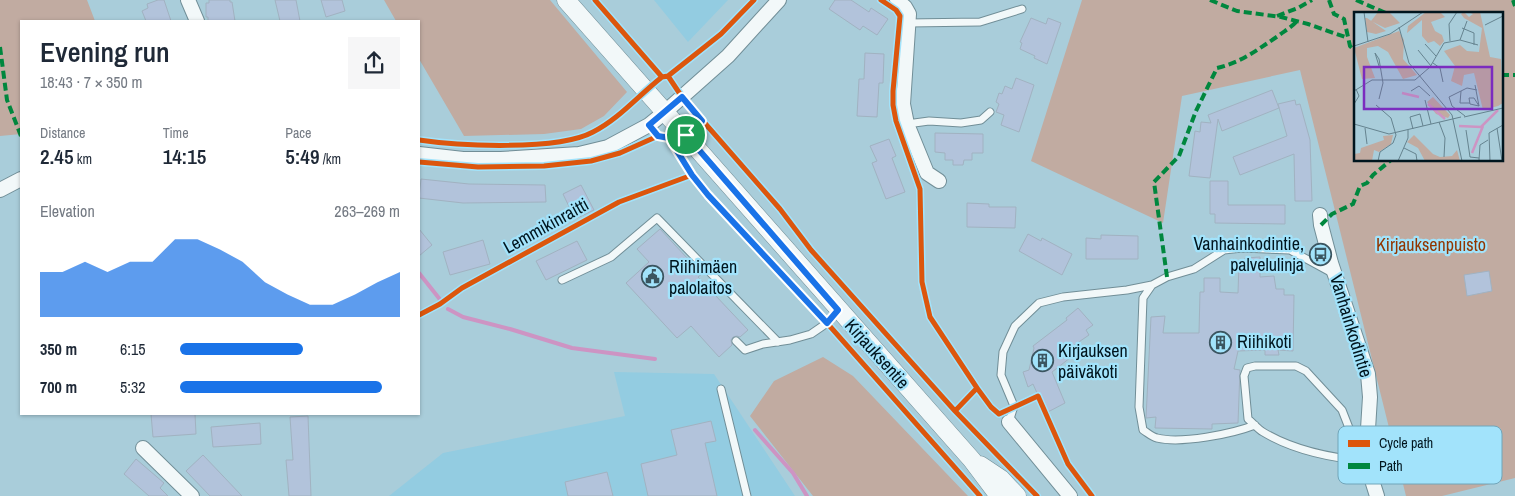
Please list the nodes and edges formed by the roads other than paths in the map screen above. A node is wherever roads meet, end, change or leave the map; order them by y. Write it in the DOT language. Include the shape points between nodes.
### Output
graph roads {
  1 [pos="188,0"];
  2 [pos="566,0"];
  3 [pos="779,0"];
  4 [pos="897,0"];
  5 [pos="1022,9"];
  6 [pos="197,20"];
  7 [pos="908,23"];
  8 [pos="665,112"];
  9 [pos="990,112"];
  10 [pos="907,124"];
  11 [pos="420,154"];
  12 [pos="20,180"];
  13 [pos="939,181"];
  14 [pos="0,190"];
  15 [pos="1320,215"];
  16 [pos="1337,276"];
  17 [pos="562,280"];
  18 [pos="1152,285"];
  19 [pos="838,310"];
  20 [pos="736,341"];
  21 [pos="778,342"];
  22 [pos="721,389"];
  23 [pos="1009,422"];
  24 [pos="1255,425"];
  25 [pos="1348,426"];
  26 [pos="1368,426"];
  27 [pos="144,448"];
  28 [pos="1338,458"];
  29 [pos="972,460"];
  30 [pos="1373,484"];
  31 [pos="192,496"];
  32 [pos="747,496"];
  33 [pos="999,496"];
  34 [pos="1017,496"];
  35 [pos="1070,496"];
  36 [pos="1377,496"];
  1 -- 6 [label="street"];
  2 -- 8 [label="street, Kirjauksentie"];
  3 -- 8 [label="street" via="728,56"];
  4 -- 7 [label="street" via="909,14"];
  5 -- 7 [label="lane" via="980,22"];
  7 -- 10 [label="street" via="903,104"];
  8 -- 11 [label="street" via="649,125 608,147 579,154 501,159"];
  8 -- 19 [label="street, Kirjauksentie"];
  9 -- 10 [label="lane" via="981,120"];
  10 -- 13 [label="street" via="927,173"];
  12 -- 14 [label="street"];
  15 -- 16 [label="street, Vanhainkodintie"];
  16 -- 18 [label="lane" via="1290,250 1242,248 1224,250 1194,269"];
  16 -- 26 [label="street, Vanhainkodintie" via="1368,374"];
  17 -- 21 [label="lane" via="611,257 657,218"];
  18 -- 23 [label="lane" via="1039,303 1015,326 1003,352 1002,375 1014,406"];
  18 -- 24 [label="lane" via="1143,298 1139,407 1143,430 1155,438 1178,441"];
  19 -- 21 [label="lane" via="812,334"];
  19 -- 29 [label="street, Kirjauksentie"];
  20 -- 21 [label="lane" via="745,350"];
  22 -- 32 [label="lane"];
  23 -- 35 [label="street"];
  24 -- 25 [label="lane" via="1248,419 1246,368 1296,366 1306,371 1342,410"];
  24 -- 28 [label="lane" via="1262,432 1288,443"];
  27 -- 31 [label="street"];
  29 -- 33 [label="street, Kirjauksentie"];
  29 -- 34 [label="street, Kirjauksentie" via="1001,479"];
  30 -- 36 [label="street, Vanhainkodintie"];
}
